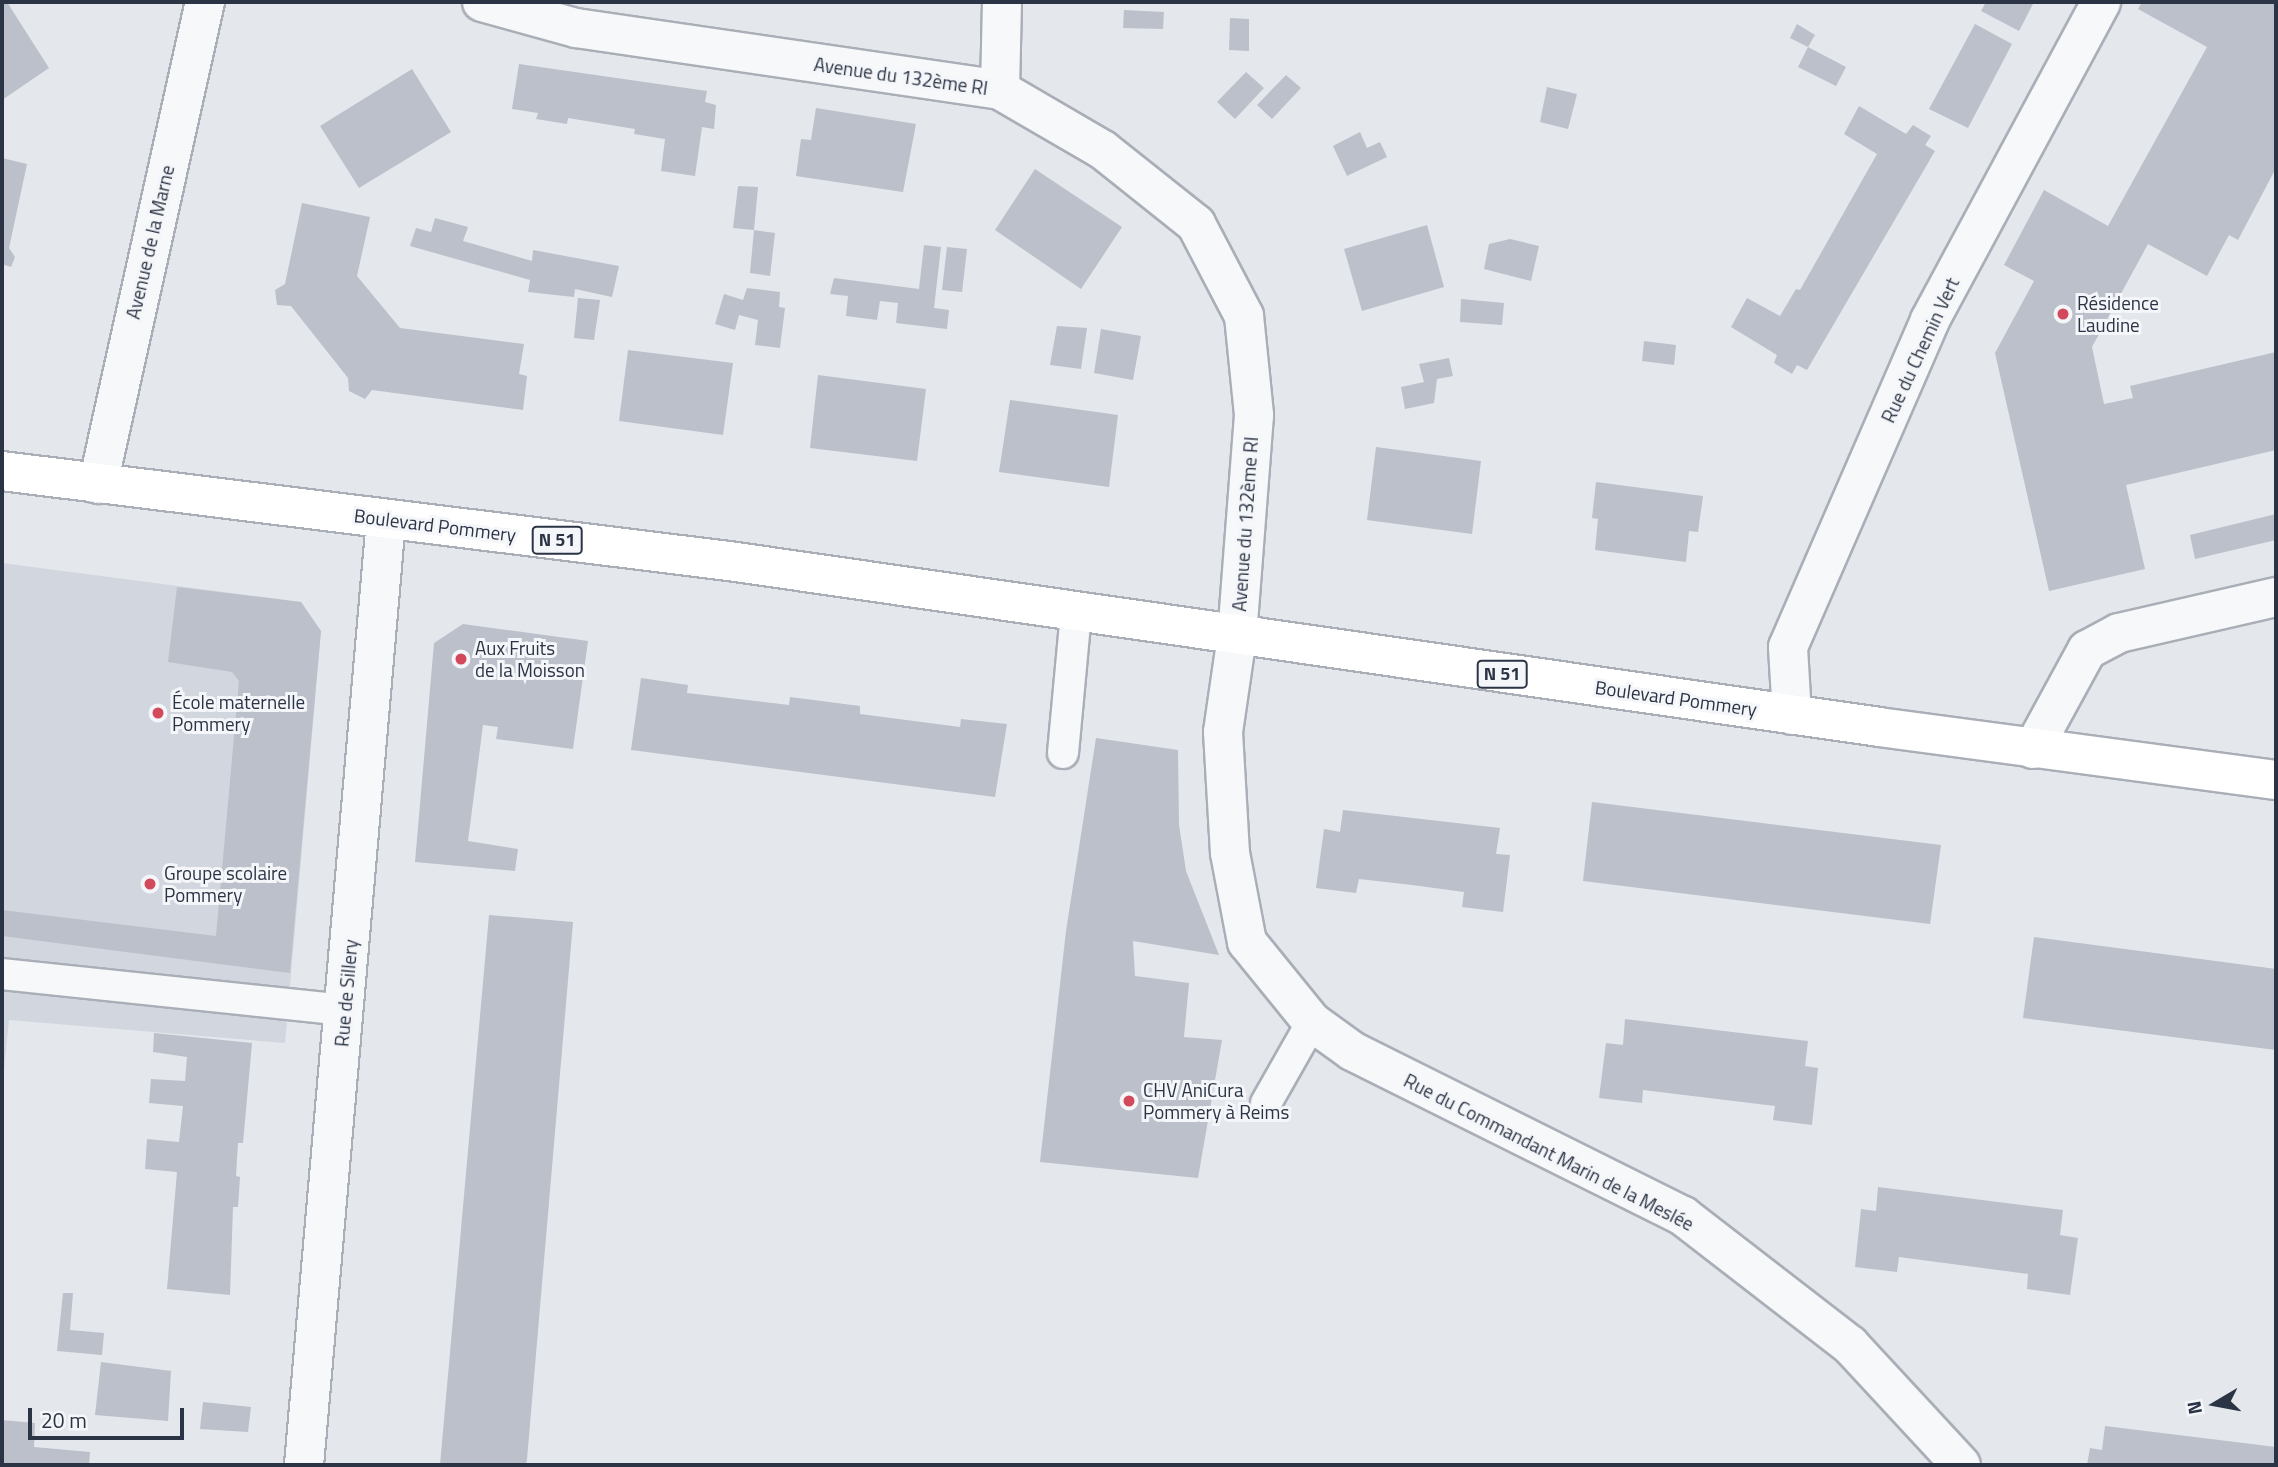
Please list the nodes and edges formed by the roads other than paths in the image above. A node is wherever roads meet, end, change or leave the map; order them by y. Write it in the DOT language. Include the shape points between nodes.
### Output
graph roads {
  1 [pos="205,2"];
  2 [pos="481,2"];
  3 [pos="1002,2"];
  4 [pos="2101,2"];
  5 [pos="1000,90"];
  6 [pos="2,471"];
  7 [pos="99,484"];
  8 [pos="386,520"];
  9 [pos="2276,597"];
  10 [pos="1076,612"];
  11 [pos="1237,636"];
  12 [pos="1791,715"];
  13 [pos="2032,749"];
  14 [pos="1063,753"];
  15 [pos="2276,780"];
  16 [pos="2,974"];
  17 [pos="344,1010"];
  18 [pos="1312,1022"];
  19 [pos="1266,1103"];
  20 [pos="304,1465"];
  21 [pos="1961,1465"];
  1 -- 7 [label="street, Avenue de la Marne"];
  2 -- 5 [label="street, Avenue du 132ème RI" via="576,28"];
  3 -- 5 [label="street"];
  4 -- 12 [label="street, Rue du Chemin Vert" via="1930,320 1788,647"];
  5 -- 11 [label="street, Avenue du 132ème RI" via="1103,150 1196,224 1244,316 1254,415"];
  6 -- 7 [label="main road, Boulevard Pommery / N 51"];
  7 -- 8 [label="main road, Boulevard Pommery / N 51"];
  8 -- 10 [label="main road, Boulevard Pommery / N 51" via="729,561"];
  8 -- 17 [label="street, Rue de Sillery"];
  9 -- 13 [label="street" via="2119,634 2087,650"];
  10 -- 11 [label="main road, Boulevard Pommery / N 51"];
  10 -- 14 [label="lane"];
  11 -- 12 [label="main road, Boulevard Pommery / N 51"];
  11 -- 18 [label="street, Rue du Commandant Marin de la Meslée" via="1223,733 1230,853 1237,891 1247,942"];
  12 -- 13 [label="main road, Boulevard Pommery / N 51"];
  13 -- 15 [label="main road, Boulevard Pommery / N 51"];
  16 -- 17 [label="lane"];
  17 -- 20 [label="street, Rue de Sillery"];
  18 -- 19 [label="lane"];
  18 -- 21 [label="street, Rue du Commandant Marin de la Meslée" via="1352,1051 1683,1216 1850,1345"];
}
